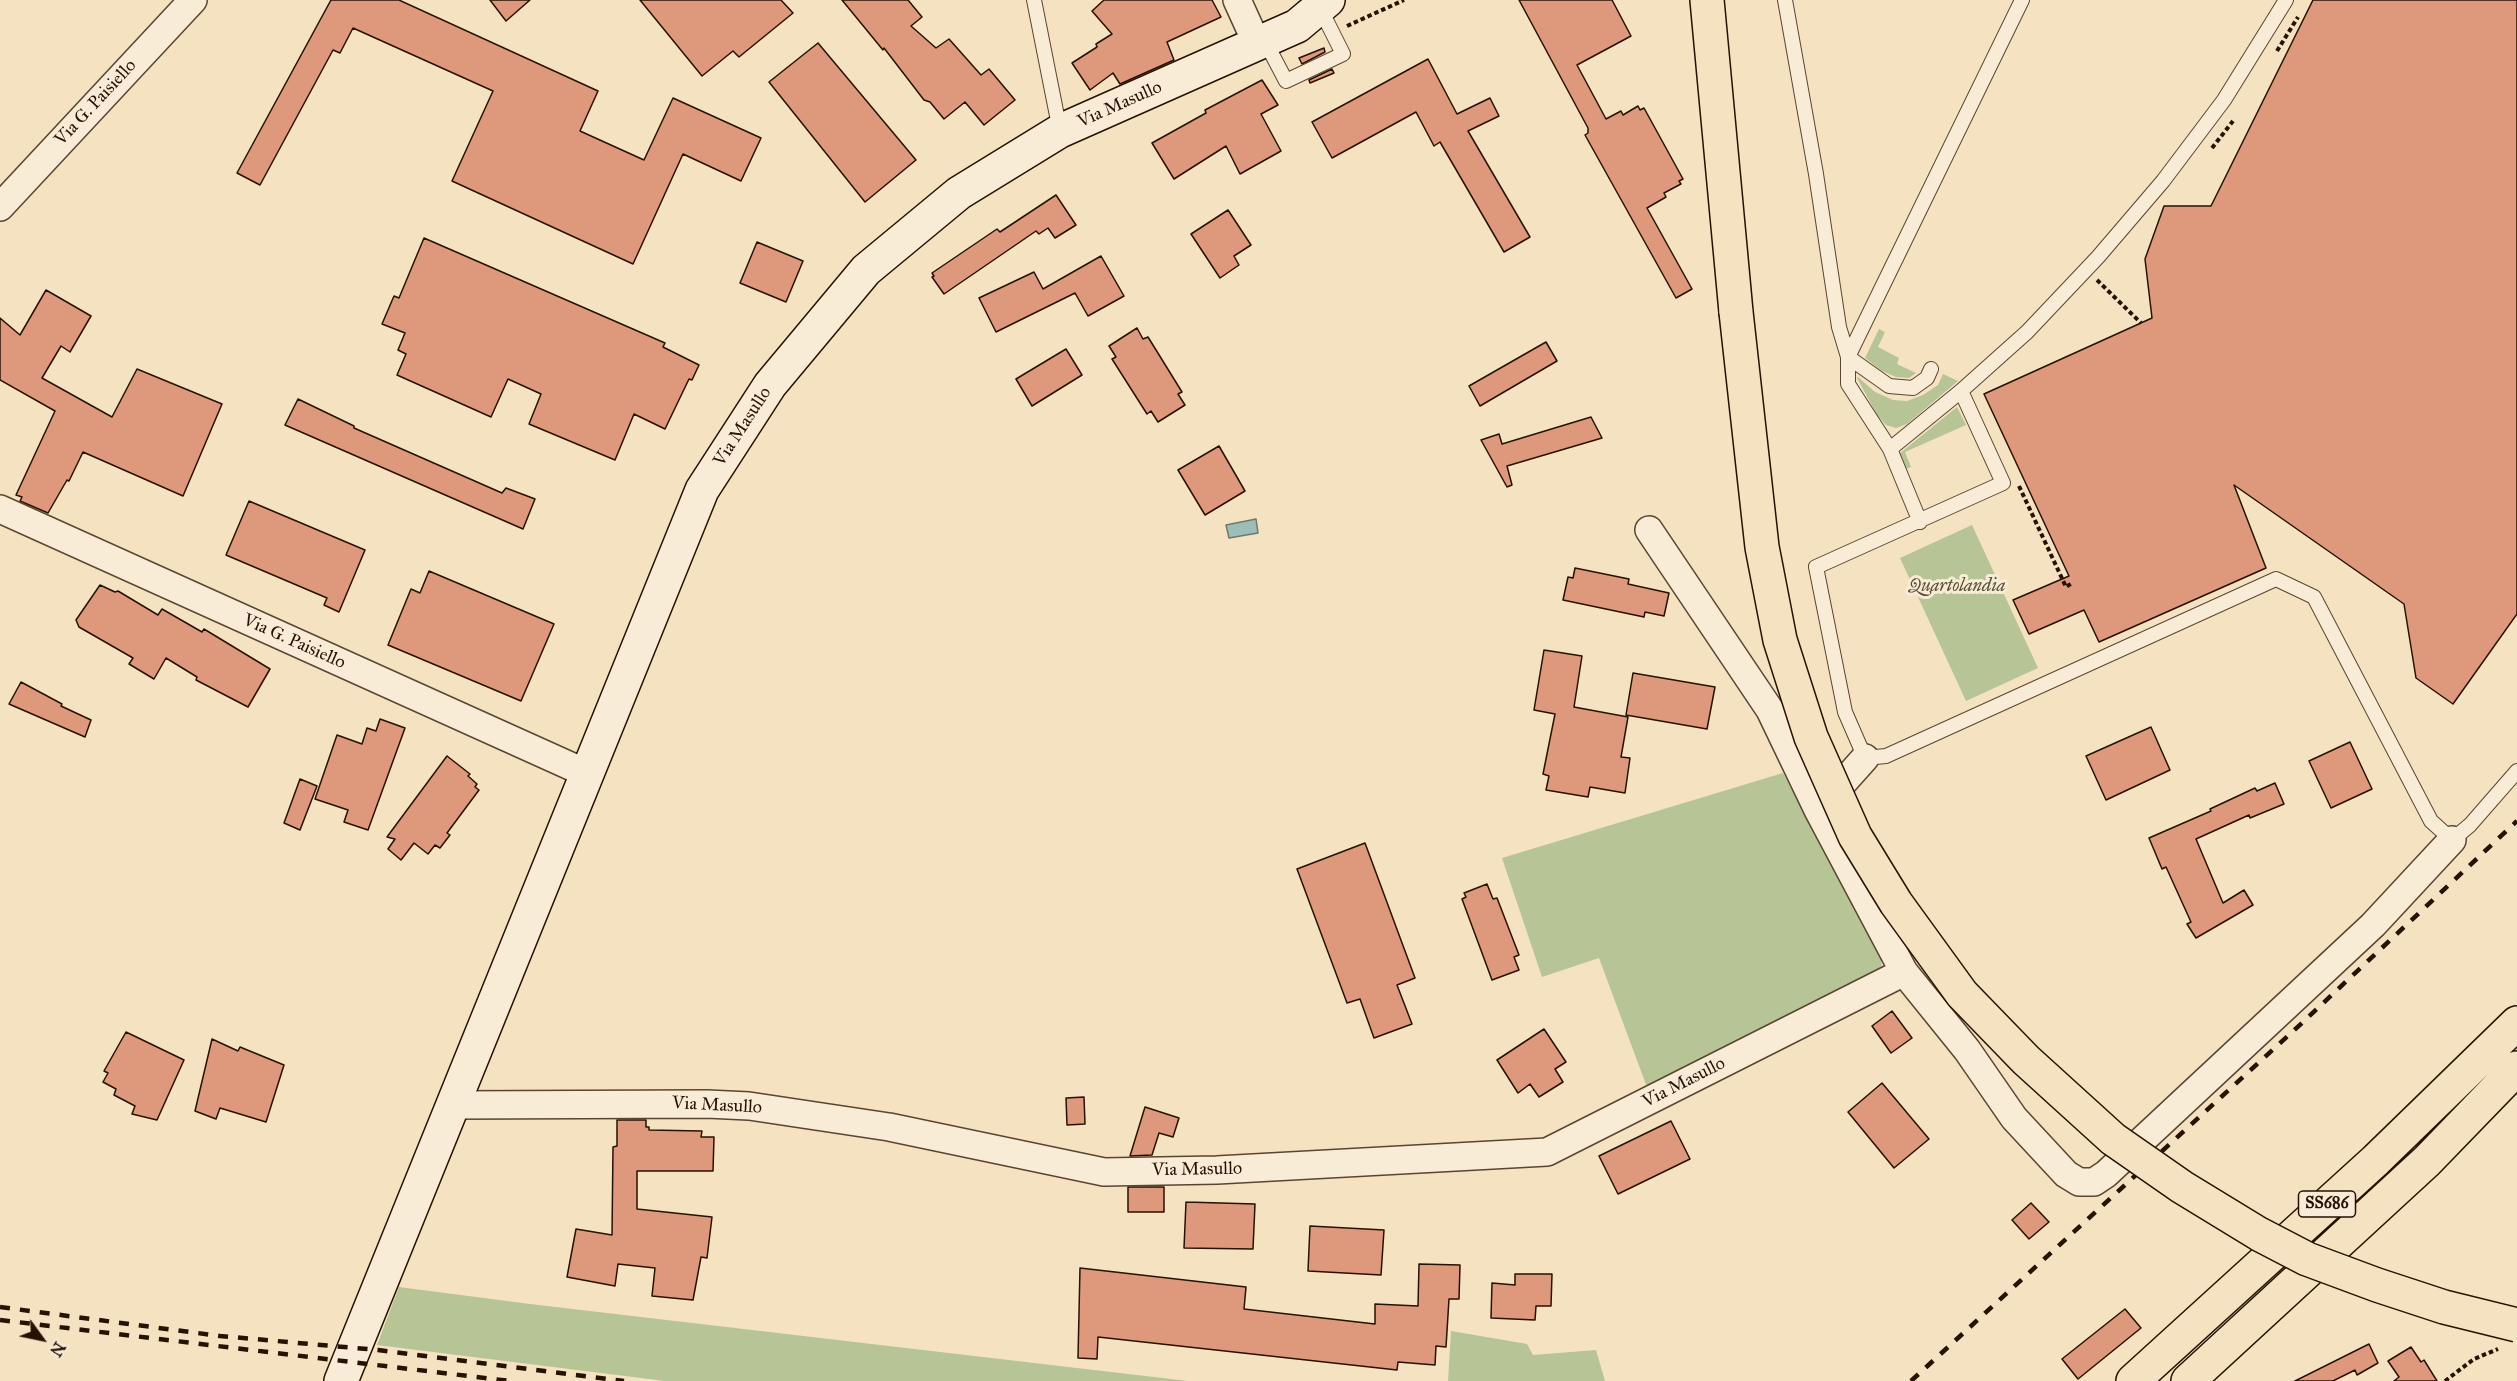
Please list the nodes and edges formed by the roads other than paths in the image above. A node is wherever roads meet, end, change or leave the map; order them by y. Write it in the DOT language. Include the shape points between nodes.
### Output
graph roads {
  1 [pos="193,0"];
  2 [pos="1034,0"];
  3 [pos="1237,0"];
  4 [pos="1707,0"];
  5 [pos="1785,0"];
  6 [pos="2022,0"];
  7 [pos="2286,0"];
  8 [pos="1327,14"];
  9 [pos="1261,43"];
  10 [pos="1060,131"];
  11 [pos="0,207"];
  12 [pos="1848,357"];
  13 [pos="1931,369"];
  14 [pos="1960,391"];
  15 [pos="1890,450"];
  16 [pos="0,509"];
  17 [pos="1920,522"];
  18 [pos="1649,530"];
  19 [pos="1865,758"];
  20 [pos="2517,771"];
  21 [pos="588,774"];
  22 [pos="1818,810"];
  23 [pos="2452,840"];
  24 [pos="1904,972"];
  25 [pos="2517,1023"];
  26 [pos="2517,1068"];
  27 [pos="2517,1102"];
  28 [pos="453,1105"];
  29 [pos="2427,1161"];
  30 [pos="2511,1336"];
  31 [pos="341,1381"];
  32 [pos="2133,1381"];
  33 [pos="2188,1381"];
  1 -- 11 [label="street, Via G. Paisiello"];
  2 -- 10 [label="lane"];
  3 -- 9 [label="street"];
  4 -- 30 [label="highway, bridge" via="1762,547 1780,640 1808,726 1855,836 1896,903 1962,994 2026,1060 2113,1138 2182,1187 2307,1258 2444,1307"];
  5 -- 12 [label="lane" via="1839,327"];
  6 -- 12 [label="lane"];
  7 -- 14 [label="lane" via="2224,100 2163,180 2062,296"];
  8 -- 9 [label="main road, Via Masullo"];
  8 -- 9 [label="lane" via="1343,54 1286,81"];
  9 -- 10 [label="main road, Via Masullo"];
  10 -- 21 [label="main road, Via Masullo" via="959,193 867,270 770,385 702,490"];
  12 -- 13 [label="lane" via="1889,386 1912,388 1927,378"];
  12 -- 15 [label="lane" via="1848,384"];
  14 -- 15 [label="lane"];
  14 -- 17 [label="lane" via="2003,483"];
  15 -- 17 [label="lane"];
  16 -- 21 [label="street, Via G. Paisiello"];
  17 -- 19 [label="lane" via="1816,567 1845,712"];
  18 -- 22 [label="street" via="1770,710"];
  19 -- 22 [label="street"];
  19 -- 23 [label="lane" via="1886,756 2276,579 2314,597 2432,821"];
  20 -- 23 [label="lane"];
  21 -- 28 [label="main road, Via Masullo"];
  22 -- 24 [label="street"];
  23 -- 24 [label="street" via="2373,925 2094,1182 2072,1179 2014,1118 1967,1050"];
  24 -- 28 [label="street, Via Masullo" via="1547,1152 1217,1170 1104,1172 889,1127 749,1106"];
  25 -- 32 [label="highway, SS686" via="2376,1160"];
  26 -- 29 [label="highway, SS686"];
  27 -- 29 [label="highway" via="2483,1132"];
  28 -- 31 [label="main road, Via Masullo"];
  29 -- 33 [label="highway, SS686"];
}
